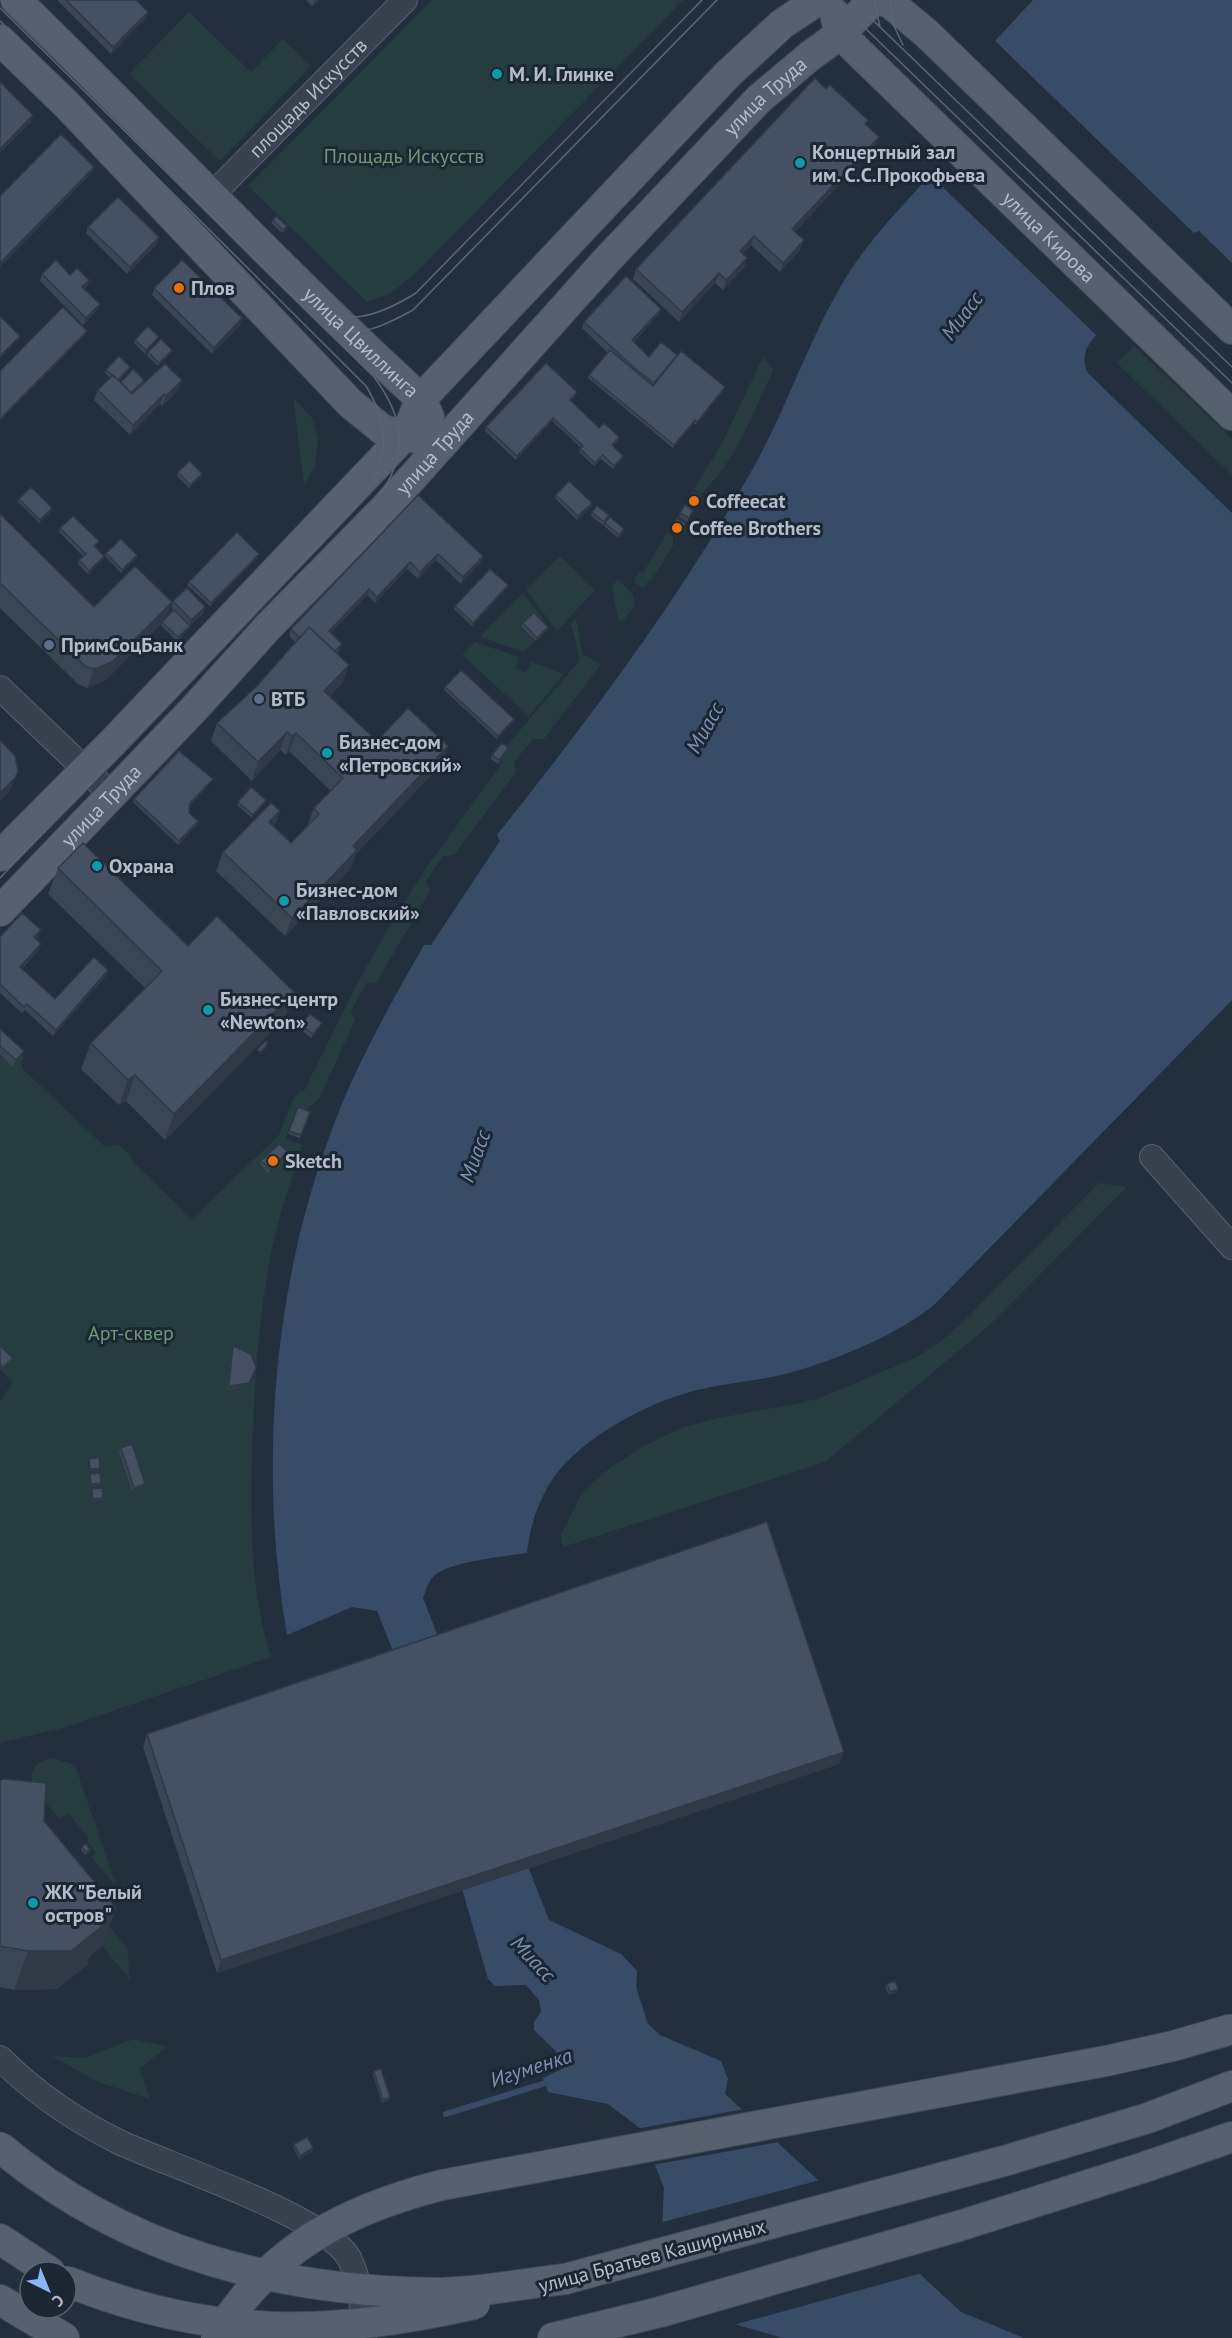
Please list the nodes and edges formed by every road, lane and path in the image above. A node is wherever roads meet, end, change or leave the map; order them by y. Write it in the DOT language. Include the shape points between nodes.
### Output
graph roads {
  1 [pos="16,0"];
  2 [pos="405,0"];
  3 [pos="818,0"];
  4 [pos="831,0"];
  5 [pos="873,0"];
  6 [pos="880,0"];
  7 [pos="840,34"];
  8 [pos="0,40"];
  9 [pos="211,196"];
  10 [pos="1232,329"];
  11 [pos="421,399"];
  12 [pos="1232,415"];
  13 [pos="405,434"];
  14 [pos="441,445"];
  15 [pos="0,688"];
  16 [pos="86,769"];
  17 [pos="112,795"];
  18 [pos="0,856"];
  19 [pos="0,911"];
  20 [pos="1152,1157"];
  21 [pos="1232,1246"];
  22 [pos="1232,2029"];
  23 [pos="0,2058"];
  24 [pos="1232,2086"];
  25 [pos="1232,2137"];
  26 [pos="0,2147"];
  27 [pos="0,2239"];
  28 [pos="32,2260"];
  29 [pos="565,2279"];
  30 [pos="78,2287"];
  31 [pos="0,2300"];
  32 [pos="660,2312"];
  33 [pos="557,2337"];
  34 [pos="64,2338"];
  35 [pos="216,2338"];
  36 [pos="364,2338"];
  37 [pos="611,2338"];
  1 -- 9 [label="main road, улица Цвиллинга"];
  2 -- 9 [label="street, площадь Искусств"];
  3 -- 11 [label="main road, улица Труда" via="782,24 728,74"];
  4 -- 7 [label="main road"];
  5 -- 7 [label="main road, улица Труда"];
  6 -- 10 [label="main road" via="915,23"];
  7 -- 12 [label="main road, улица Кирова"];
  7 -- 14 [label="main road, улица Труда" via="759,99 606,261"];
  8 -- 13 [label="main road" via="67,105 350,403 383,430"];
  9 -- 11 [label="main road, улица Цвиллинга"];
  11 -- 13 [label="main road, улица Труда"];
  11 -- 14 [label="main road, улица Цвиллинга"];
  13 -- 14 [label="main road"];
  13 -- 16 [label="main road, улица Труда"];
  14 -- 17 [label="main road, улица Труда"];
  15 -- 16 [label="street"];
  16 -- 17 [label="street"];
  16 -- 18 [label="main road, улица Труда"];
  17 -- 19 [label="main road, улица Труда"];
  20 -- 21 [label="street"];
  22 -- 35 [label="main road, bridge" via="1106,2061 453,2182 395,2197 335,2223 289,2253 240,2303"];
  23 -- 36 [label="street" via="37,2092 120,2143 284,2211 329,2239 348,2257 362,2303"];
  24 -- 29 [label="main road, улица Братьев Кашириных" via="1137,2121 1004,2161"];
  25 -- 32 [label="main road" via="959,2226"];
  26 -- 29 [label="main road, bridge" via="70,2199 143,2237 211,2262 300,2282 435,2293"];
  27 -- 28 [label="main road"];
  29 -- 30 [label="main road, улица Братьев Кашириных, bridge" via="389,2325 311,2336 254,2337 157,2319"];
  31 -- 34 [label="main road"];
  32 -- 33 [label="main road"];
  32 -- 37 [label="main road"];
}
